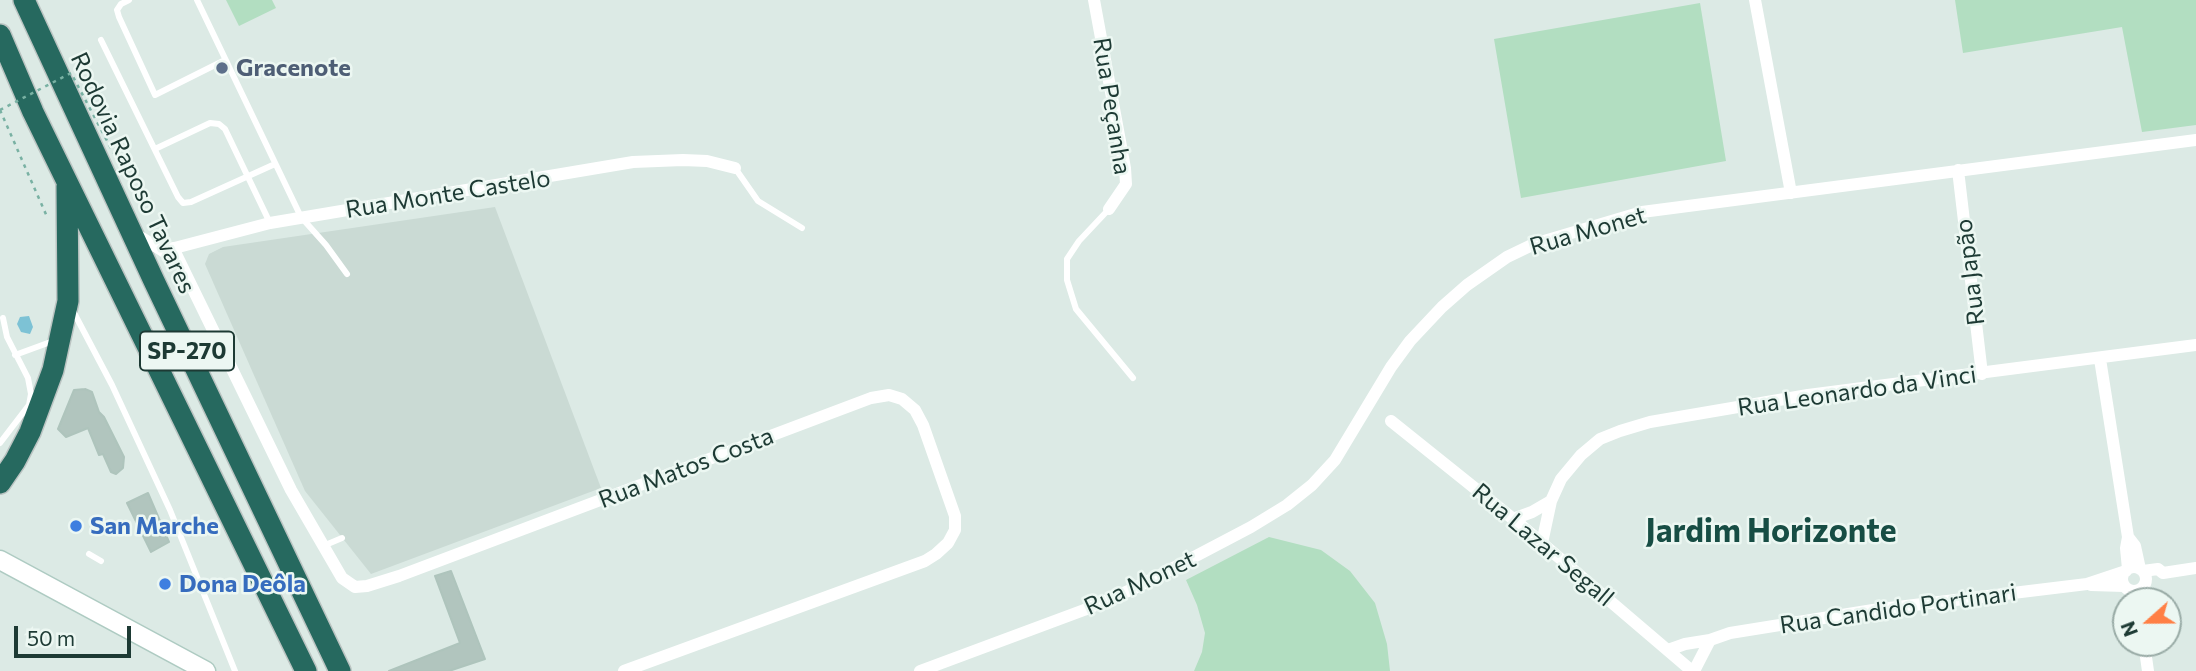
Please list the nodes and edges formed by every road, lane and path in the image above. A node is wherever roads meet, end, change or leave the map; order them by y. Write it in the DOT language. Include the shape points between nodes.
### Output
graph roads {
  1 [pos="24,0"];
  2 [pos="128,0"];
  3 [pos="197,0"];
  4 [pos="1094,0"];
  5 [pos="1755,0"];
  6 [pos="0,36"];
  7 [pos="101,40"];
  8 [pos="225,60"];
  9 [pos="0,110"];
  10 [pos="2196,140"];
  11 [pos="155,149"];
  12 [pos="275,164"];
  13 [pos="735,168"];
  14 [pos="1958,170"];
  15 [pos="248,176"];
  16 [pos="67,180"];
  17 [pos="129,182"];
  18 [pos="1791,193"];
  19 [pos="1109,209"];
  20 [pos="301,217"];
  21 [pos="270,223"];
  22 [pos="51,225"];
  23 [pos="802,228"];
  24 [pos="132,232"];
  25 [pos="168,250"];
  26 [pos="347,274"];
  27 [pos="154,281"];
  28 [pos="68,301"];
  29 [pos="3,318"];
  30 [pos="60,339"];
  31 [pos="2196,345"];
  32 [pos="15,355"];
  33 [pos="2100,359"];
  34 [pos="1982,374"];
  35 [pos="1132,378"];
  36 [pos="1391,421"];
  37 [pos="0,443"];
  38 [pos="0,483"];
  39 [pos="1551,501"];
  40 [pos="1513,519"];
  41 [pos="342,538"];
  42 [pos="1542,543"];
  43 [pos="323,546"];
  44 [pos="89,554"];
  45 [pos="0,560"];
  46 [pos="101,561"];
  47 [pos="2196,568"];
  48 [pos="2136,583"];
  49 [pos="1710,640"];
  50 [pos="1668,650"];
  51 [pos="206,671"];
  52 [pos="235,671"];
  53 [pos="306,671"];
  54 [pos="340,671"];
  55 [pos="624,671"];
  56 [pos="920,671"];
  57 [pos="1693,671"];
  1 -- 24 [label="highway, Rodovia Raposo Tavares / SP-270"];
  2 -- 8 [label="lane" via="117,10 119,18 155,95"];
  3 -- 8 [label="lane"];
  4 -- 19 [label="street, Rua Peçanha" via="1125,168 1126,184"];
  5 -- 18 [label="street"];
  6 -- 16 [label="highway, SP-270"];
  7 -- 11 [label="lane"];
  8 -- 12 [label="lane"];
  9 -- 17 [label="path, bridge" via="71,73"];
  9 -- 22 [label="path"];
  10 -- 14 [label="street, Rua Monet"];
  11 -- 15 [label="lane" via="210,123 219,124"];
  11 -- 15 [label="lane" via="183,203"];
  12 -- 15 [label="lane"];
  12 -- 20 [label="lane"];
  13 -- 20 [label="street, Rua Monte Castelo" via="683,160 634,162"];
  13 -- 23 [label="lane" via="758,201"];
  14 -- 18 [label="street, Rua Monet"];
  14 -- 34 [label="street, Rua Japão"];
  15 -- 21 [label="lane"];
  16 -- 28 [label="highway"];
  16 -- 53 [label="highway, SP-270"];
  18 -- 56 [label="street, Rua Monet" via="1642,212 1560,234 1507,257 1442,306 1410,341 1335,460 1287,505 1135,588"];
  19 -- 35 [label="lane" via="1067,259 1067,280 1076,309"];
  20 -- 21 [label="street, Rua Monte Castelo"];
  20 -- 26 [label="lane"];
  21 -- 25 [label="street, Rua Monte Castelo"];
  24 -- 25 [label="street"];
  24 -- 27 [label="highway, Rodovia Raposo Tavares / SP-270"];
  25 -- 27 [label="street"];
  25 -- 43 [label="street, Rua Matos Costa"];
  27 -- 54 [label="highway, Rodovia Raposo Tavares / SP-270"];
  28 -- 30 [label="highway"];
  28 -- 52 [label="lane" via="170,510"];
  29 -- 32 [label="lane"];
  30 -- 32 [label="lane"];
  30 -- 38 [label="highway" via="30,432"];
  31 -- 33 [label="street, Rua Leonardo da Vinci"];
  32 -- 37 [label="lane" via="31,394 29,405"];
  33 -- 34 [label="street, Rua Leonardo da Vinci"];
  33 -- 48 [label="street" via="2128,537 2135,546"];
  34 -- 39 [label="street, Rua Leonardo da Vinci" via="1808,395 1650,422 1600,439 1581,454"];
  36 -- 40 [label="street, Rua Lazar Segall"];
  39 -- 40 [label="street"];
  39 -- 42 [label="street, Rua Leonardo da Vinci"];
  40 -- 42 [label="street, Rua Lazar Segall"];
  41 -- 43 [label="lane"];
  42 -- 50 [label="street, Rua Lazar Segall"];
  43 -- 55 [label="street, Rua Matos Costa" via="342,578 355,587 367,586 871,398 889,395 915,410 955,516 955,530 936,554"];
  44 -- 46 [label="lane"];
  45 -- 51 [label="main road"];
  47 -- 48 [label="street, Rua Candido Portinari" via="2163,573 2158,569"];
  48 -- 49 [label="street, Rua Candido Portinari" via="2087,584 1860,612"];
  49 -- 50 [label="street, Rua Candido Portinari"];
  49 -- 57 [label="street"];
  50 -- 57 [label="street, Rua Lazar Segall"];
}
